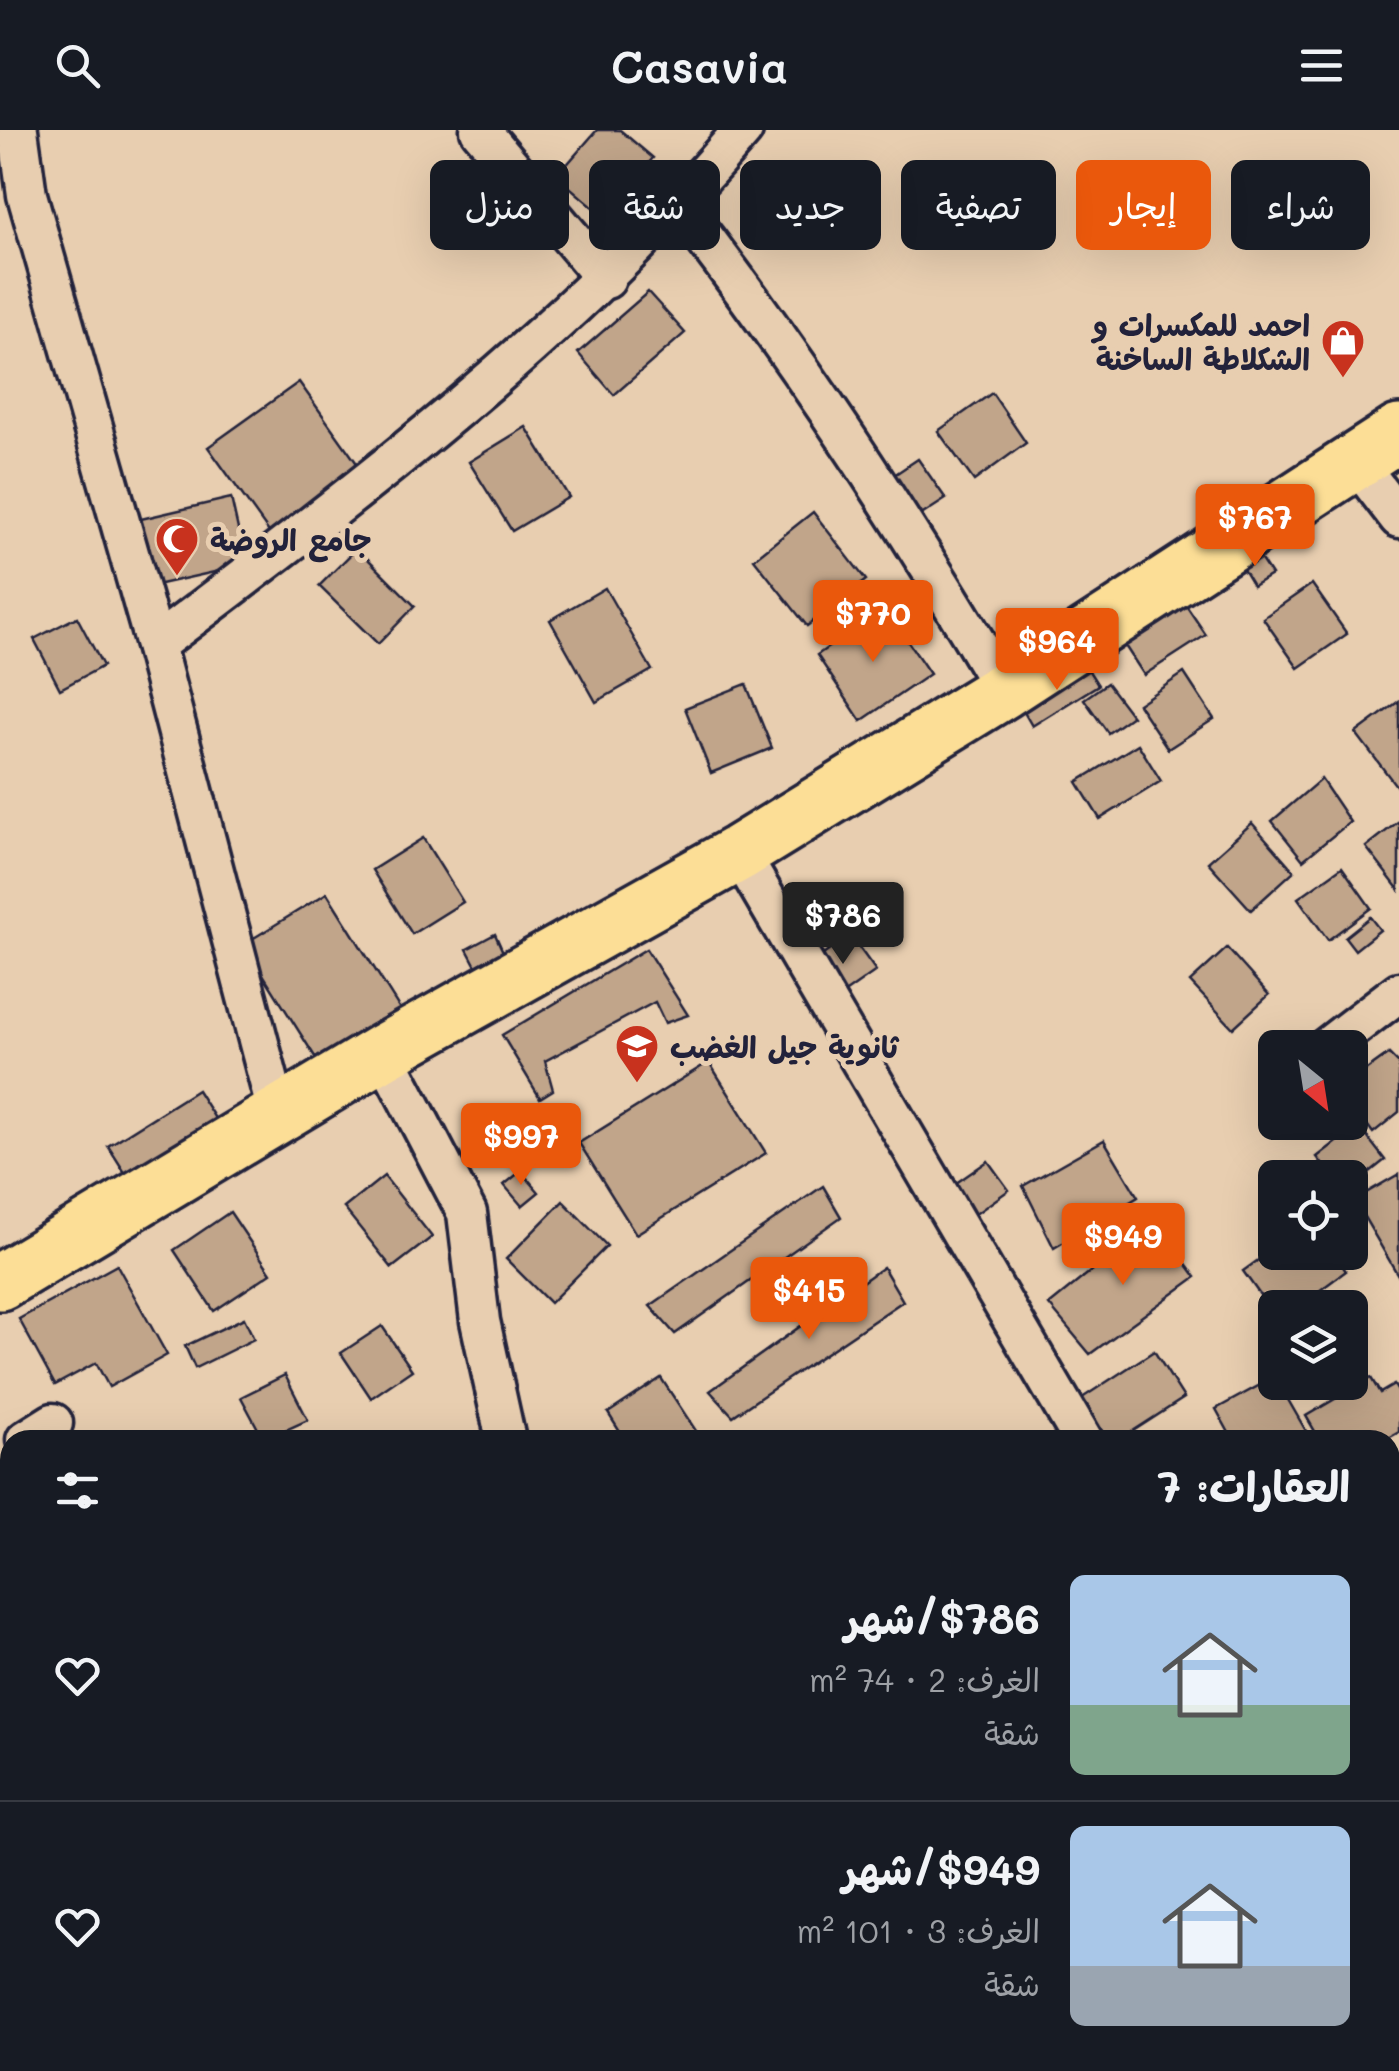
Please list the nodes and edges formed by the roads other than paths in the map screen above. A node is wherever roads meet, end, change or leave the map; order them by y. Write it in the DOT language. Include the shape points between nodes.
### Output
graph roads {
  1 [pos="18,130"];
  2 [pos="480,130"];
  3 [pos="743,130"];
  4 [pos="718,160"];
  5 [pos="635,250"];
  6 [pos="713,250"];
  7 [pos="606,279"];
  8 [pos="1377,448"];
  9 [pos="1399,518"];
  10 [pos="156,645"];
  11 [pos="1004,690"];
  12 [pos="740,854"];
  13 [pos="1399,992"];
  14 [pos="1349,1030"];
  15 [pos="383,1052"];
  16 [pos="278,1116"];
  17 [pos="0,1282"];
  18 [pos="504,1430"];
  19 [pos="1077,1430"];
  1 -- 10 [label="street" via="27,196"];
  2 -- 7 [label="street"];
  3 -- 4 [label="street"];
  5 -- 7 [label="street"];
  6 -- 11 [label="street" via="864,461"];
  7 -- 10 [label="street"];
  8 -- 9 [label="street"];
  8 -- 11 [label="main road"];
  10 -- 16 [label="street"];
  11 -- 12 [label="main road"];
  12 -- 15 [label="main road"];
  12 -- 19 [label="street"];
  13 -- 14 [label="street"];
  15 -- 16 [label="main road"];
  15 -- 18 [label="street" via="467,1213 480,1322"];
  16 -- 17 [label="main road"];
}
